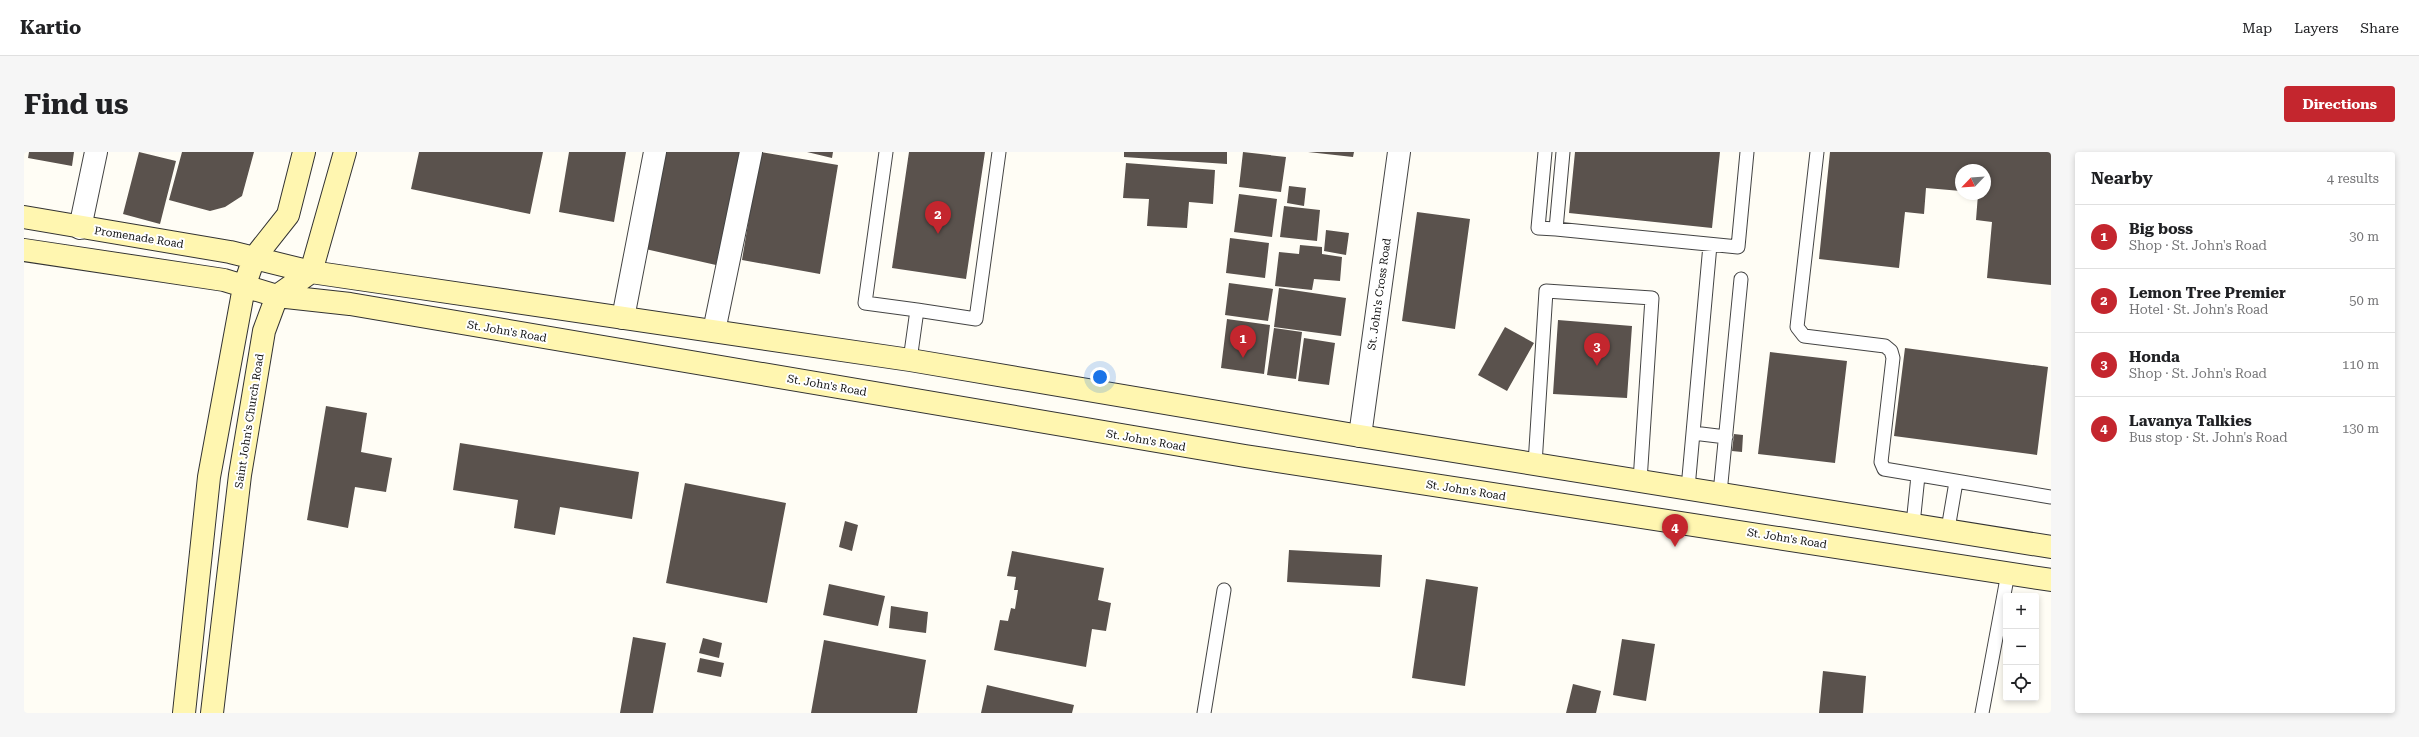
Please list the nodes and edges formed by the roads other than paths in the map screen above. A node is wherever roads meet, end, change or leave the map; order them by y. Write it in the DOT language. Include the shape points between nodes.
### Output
graph roads {
  1 [pos="96,152"];
  2 [pos="304,152"];
  3 [pos="345,152"];
  4 [pos="655,152"];
  5 [pos="751,152"];
  6 [pos="886,152"];
  7 [pos="999,152"];
  8 [pos="1399,152"];
  9 [pos="1545,152"];
  10 [pos="1564,152"];
  11 [pos="1747,152"];
  12 [pos="1817,152"];
  13 [pos="24,217"];
  14 [pos="80,228"];
  15 [pos="1556,229"];
  16 [pos="1710,245"];
  17 [pos="24,250"];
  18 [pos="254,258"];
  19 [pos="311,272"];
  20 [pos="1741,279"];
  21 [pos="244,287"];
  22 [pos="277,296"];
  23 [pos="917,310"];
  24 [pos="623,318"];
  25 [pos="714,331"];
  26 [pos="910,360"];
  27 [pos="1693,433"];
  28 [pos="1360,436"];
  29 [pos="1726,437"];
  30 [pos="1535,464"];
  31 [pos="1918,476"];
  32 [pos="1640,481"];
  33 [pos="1956,482"];
  34 [pos="1688,488"];
  35 [pos="1720,494"];
  36 [pos="2051,496"];
  37 [pos="1913,524"];
  38 [pos="1948,529"];
  39 [pos="2051,546"];
  40 [pos="2008,573"];
  41 [pos="2051,580"];
  42 [pos="1224,590"];
  43 [pos="184,713"];
  44 [pos="212,713"];
  45 [pos="1204,713"];
  46 [pos="1982,713"];
  1 -- 14 [label="street"];
  2 -- 18 [label="main road" via="288,215"];
  3 -- 19 [label="main road"];
  4 -- 24 [label="street"];
  5 -- 25 [label="street"];
  6 -- 23 [label="lane" via="865,303"];
  7 -- 23 [label="lane" via="976,319"];
  8 -- 28 [label="street, St. John's Cross Road"];
  9 -- 15 [label="lane" via="1538,228"];
  10 -- 15 [label="lane"];
  11 -- 16 [label="lane" via="1738,248"];
  12 -- 31 [label="lane" via="1797,328 1804,336 1885,346 1891,350 1893,358 1881,462 1884,469"];
  13 -- 14 [label="main road, Promenade Road"];
  14 -- 18 [label="main road, Promenade Road" via="217,249"];
  15 -- 16 [label="lane"];
  16 -- 27 [label="lane"];
  17 -- 21 [label="main road" via="224,280"];
  18 -- 19 [label="main road"];
  18 -- 21 [label="main road"];
  19 -- 22 [label="main road"];
  19 -- 24 [label="main road"];
  20 -- 29 [label="lane"];
  21 -- 22 [label="main road, St. John's Road"];
  21 -- 43 [label="main road" via="208,477"];
  22 -- 40 [label="main road, St. John's Road" via="355,305 1245,456"];
  22 -- 44 [label="main road, Saint John's Church Road" via="264,331 240,475"];
  23 -- 26 [label="lane"];
  24 -- 25 [label="main road"];
  25 -- 26 [label="main road"];
  26 -- 28 [label="main road"];
  27 -- 29 [label="lane"];
  27 -- 34 [label="lane"];
  28 -- 30 [label="main road"];
  29 -- 35 [label="lane"];
  30 -- 32 [label="main road"];
  30 -- 32 [label="lane" via="1546,290 1652,298"];
  31 -- 33 [label="lane"];
  31 -- 37 [label="lane"];
  32 -- 34 [label="main road"];
  33 -- 36 [label="lane"];
  33 -- 38 [label="lane"];
  34 -- 35 [label="main road"];
  35 -- 37 [label="main road"];
  37 -- 38 [label="main road"];
  38 -- 39 [label="main road"];
  40 -- 41 [label="main road, St. John's Road"];
  40 -- 46 [label="lane"];
  42 -- 45 [label="lane"];
}
